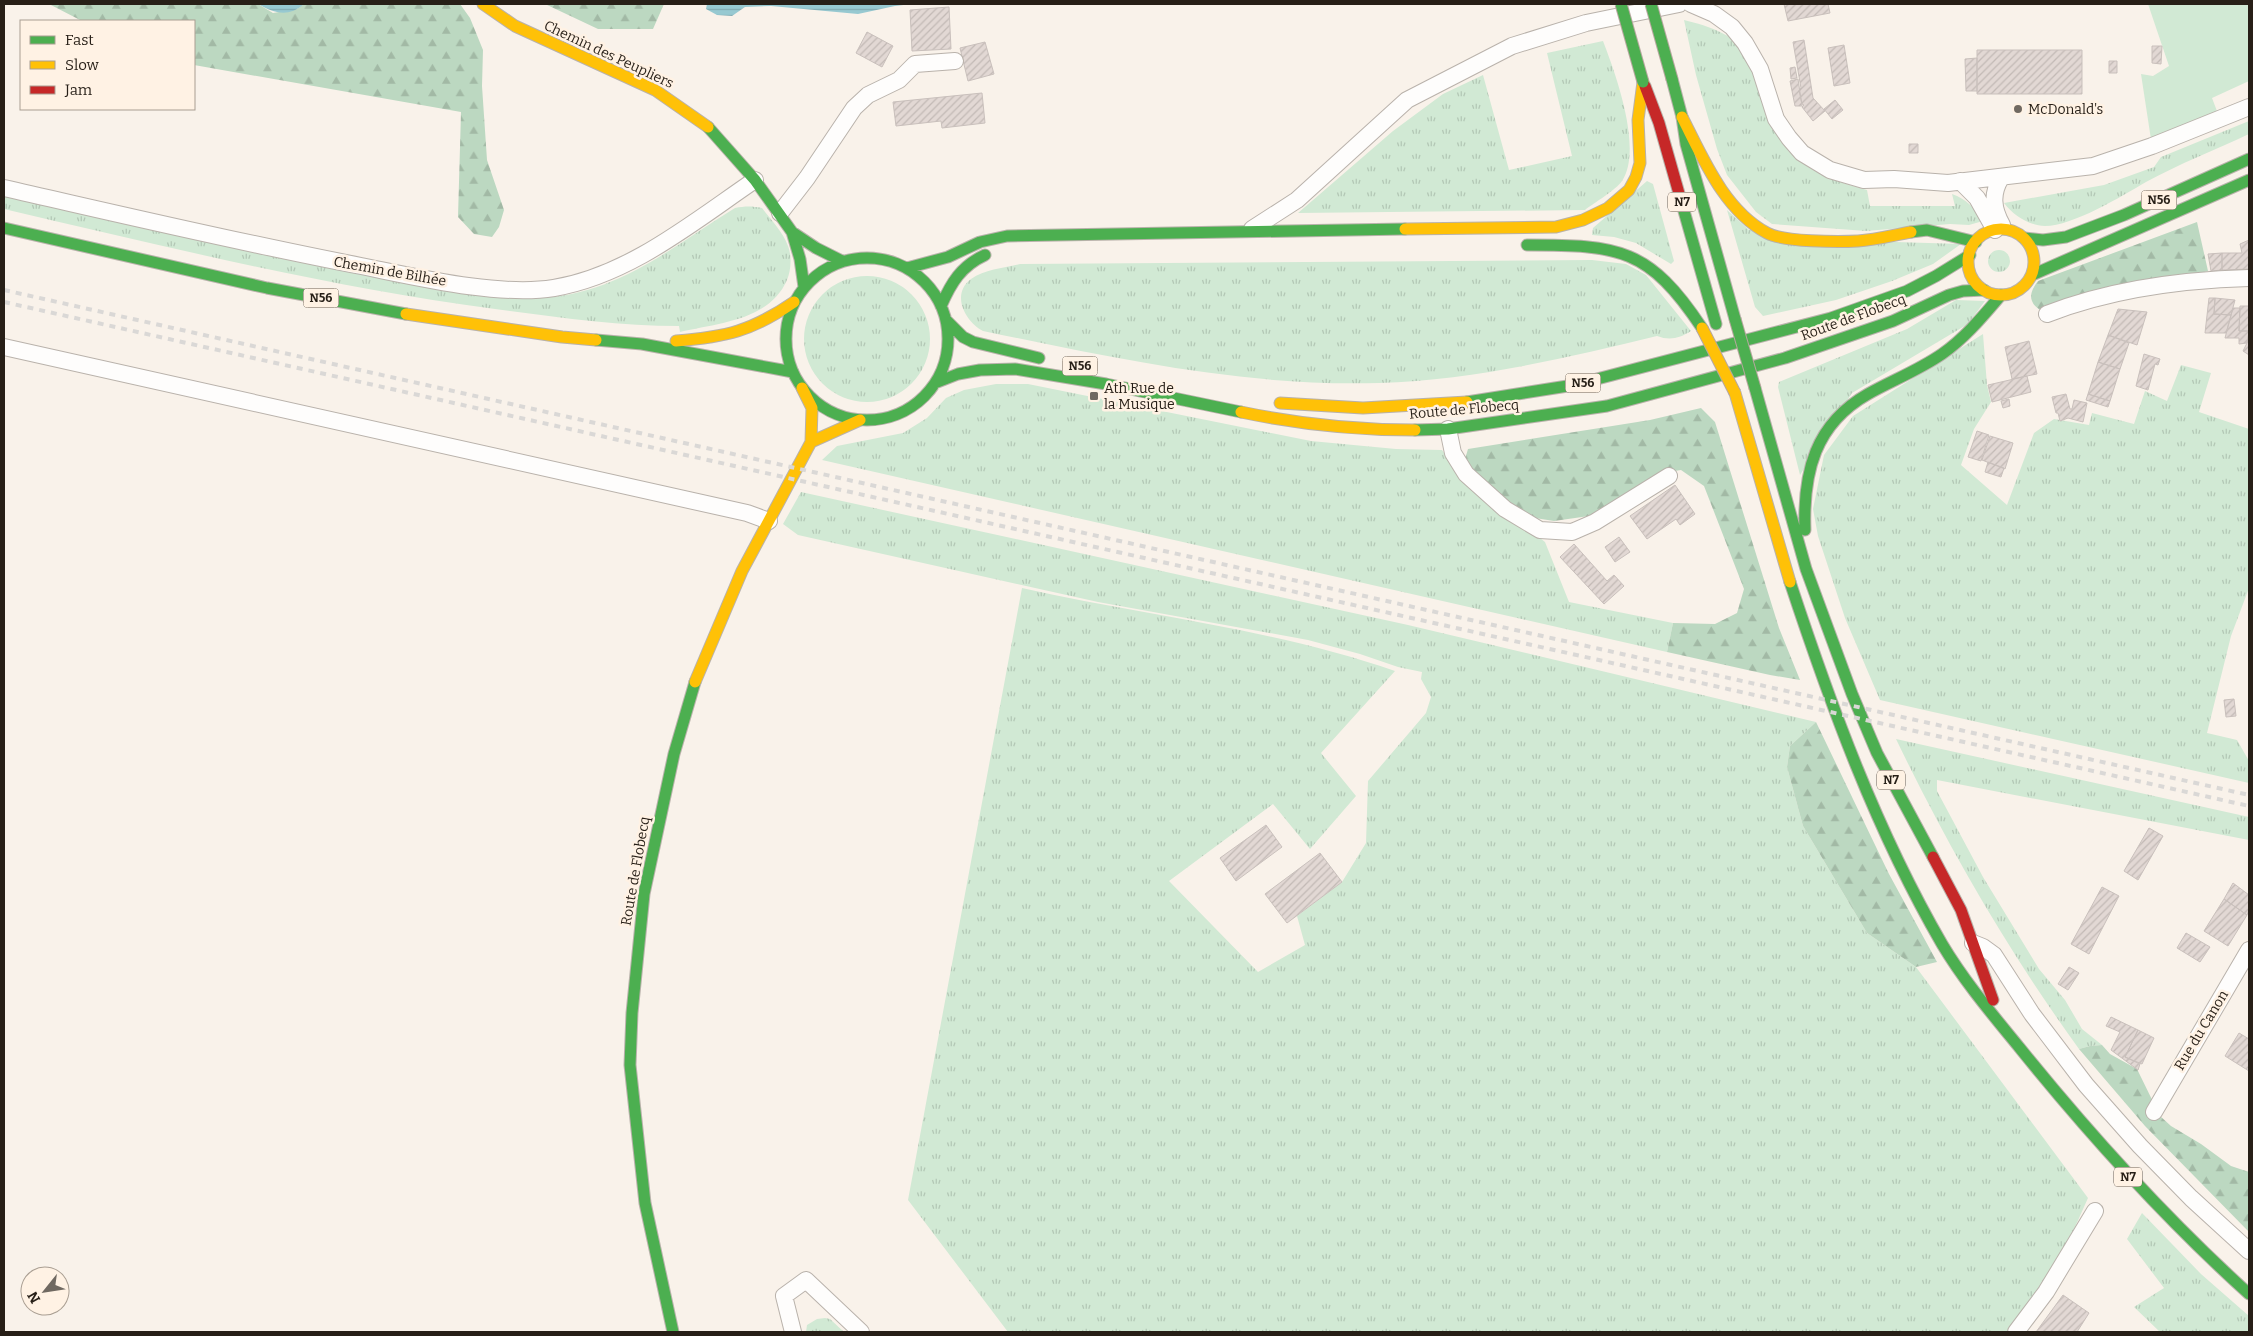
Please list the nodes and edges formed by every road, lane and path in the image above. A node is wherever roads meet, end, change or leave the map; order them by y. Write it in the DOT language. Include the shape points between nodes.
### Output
graph roads {
  1 [pos="483,4"];
  2 [pos="1621,4"];
  3 [pos="1651,4"];
  4 [pos="1679,4"];
  5 [pos="1691,4"];
  6 [pos="955,61"];
  7 [pos="1643,82"];
  8 [pos="2249,107"];
  9 [pos="1682,117"];
  10 [pos="2249,158"];
  11 [pos="2002,178"];
  12 [pos="755,180"];
  13 [pos="2249,180"];
  14 [pos="1960,181"];
  15 [pos="4,188"];
  16 [pos="780,213"];
  17 [pos="4,228"];
  18 [pos="2000,230"];
  19 [pos="1248,231"];
  20 [pos="792,232"];
  21 [pos="2024,238"];
  22 [pos="1976,242"];
  23 [pos="1510,245"];
  24 [pos="999,251"];
  25 [pos="1970,255"];
  26 [pos="842,261"];
  27 [pos="907,268"];
  28 [pos="2032,275"];
  29 [pos="2249,278"];
  30 [pos="804,287"];
  31 [pos="1984,290"];
  32 [pos="2001,295"];
  33 [pos="794,302"];
  34 [pos="941,306"];
  35 [pos="2047,314"];
  36 [pos="946,320"];
  37 [pos="642,344"];
  38 [pos="4,347"];
  39 [pos="1052,360"];
  40 [pos="793,372"];
  41 [pos="935,383"];
  42 [pos="802,388"];
  43 [pos="1736,393"];
  44 [pos="1273,402"];
  45 [pos="860,420"];
  46 [pos="1448,428"];
  47 [pos="811,442"];
  48 [pos="1669,476"];
  49 [pos="769,521"];
  50 [pos="1806,569"];
  51 [pos="1973,943"];
  52 [pos="2249,950"];
  53 [pos="2019,1047"];
  54 [pos="2154,1112"];
  55 [pos="2096,1211"];
  56 [pos="2249,1251"];
  57 [pos="2249,1294"];
  58 [pos="672,1332"];
  59 [pos="793,1332"];
  60 [pos="861,1332"];
  61 [pos="2016,1332"];
  1 -- 12 [label="main road, Chemin des Peupliers" via="514,26 671,100 705,124"];
  2 -- 7 [label="main road, N7, bridge"];
  3 -- 9 [label="main road, N7, bridge"];
  4 -- 19 [label="street" via="1586,23 1512,46 1407,100 1297,200"];
  5 -- 14 [label="street" via="1714,14 1746,43 1760,69 1776,119 1802,153 1819,165 1864,180"];
  6 -- 16 [label="street" via="916,64 899,80 868,95 854,108"];
  7 -- 19 [label="main road" via="1638,124 1640,163 1636,177 1618,202 1584,221 1556,227"];
  7 -- 43 [label="main road, N7, bridge" via="1659,123"];
  8 -- 11 [label="street" via="2093,166"];
  9 -- 22 [label="main road" via="1715,181 1744,217 1768,234 1791,239 1858,241 1927,230"];
  9 -- 50 [label="main road, N7, bridge" via="1686,144"];
  10 -- 21 [label="main road, N56" via="2124,215 2066,237"];
  11 -- 14 [label="street"];
  11 -- 18 [label="street" via="1996,186 1994,205"];
  12 -- 15 [label="street, Chemin de Bilhée" via="663,243 616,269 553,288 517,289 413,277 275,250"];
  12 -- 16 [label="main road, Chemin des Peupliers"];
  13 -- 28 [label="main road, N56"];
  14 -- 18 [label="street"];
  16 -- 20 [label="main road, Chemin des Peupliers"];
  17 -- 37 [label="main road, N56" via="267,288 409,315 562,337"];
  18 -- 21 [label="main road, N56" via="2015,232"];
  18 -- 22 [label="main road"];
  19 -- 27 [label="main road" via="1007,236 980,242 948,258"];
  20 -- 26 [label="main road, Chemin des Peupliers"];
  20 -- 30 [label="main road, Chemin des Peupliers"];
  21 -- 28 [label="main road" via="2034,256"];
  22 -- 25 [label="main road"];
  23 -- 43 [label="main road, bridge" via="1589,245 1629,254 1660,275 1677,292 1702,328"];
  24 -- 34 [label="main road" via="975,259 959,270"];
  25 -- 31 [label="main road" via="1971,275"];
  25 -- 44 [label="main road, Route de Flobecq / N56" via="1930,280 1861,307 1622,374 1550,390 1416,406 1351,407"];
  26 -- 27 [label="main road, N56" via="874,258"];
  26 -- 30 [label="main road, N56" via="828,267"];
  27 -- 34 [label="main road, N56" via="932,290"];
  28 -- 32 [label="main road, N56" via="2014,293"];
  29 -- 35 [label="street" via="2162,284 2069,305"];
  30 -- 33 [label="main road, N56"];
  31 -- 32 [label="main road, N56"];
  31 -- 46 [label="main road, Route de Flobecq / N56" via="1949,296 1893,321 1785,358 1607,406"];
  32 -- 50 [label="main road" via="1957,343 1940,356 1858,400 1838,415 1823,434 1813,453 1807,476 1804,511"];
  33 -- 37 [label="main road, N56" via="771,319 730,335"];
  33 -- 40 [label="main road, N56" via="786,337 787,355"];
  34 -- 36 [label="main road, N56"];
  36 -- 39 [label="main road, N56" via="972,342"];
  36 -- 41 [label="main road, N56" via="946,353"];
  37 -- 40 [label="main road, N56"];
  38 -- 49 [label="street" via="747,513"];
  40 -- 42 [label="main road, N56"];
  41 -- 45 [label="main road, N56" via="924,397 902,411 877,419"];
  41 -- 46 [label="main road, Route de Flobecq / N56" via="980,370 1015,369 1285,420 1387,430"];
  42 -- 45 [label="main road, N56" via="818,404"];
  42 -- 47 [label="main road, Route de Flobecq" via="812,408"];
  43 -- 53 [label="main road" via="1802,618 1867,795 1902,870 1943,945 1984,1005"];
  45 -- 47 [label="main road"];
  46 -- 48 [label="street" via="1453,453 1466,474 1505,509 1540,530 1572,532 1595,522"];
  47 -- 49 [label="main road, Route de Flobecq"];
  49 -- 58 [label="main road, Route de Flobecq" via="738,580 692,691 656,831 636,958 630,1065 634,1112 647,1213"];
  50 -- 51 [label="main road, N7" via="1848,685 1877,752 1961,910"];
  51 -- 53 [label="main road, N7" via="1992,998"];
  51 -- 56 [label="street" via="1994,955 2032,1014 2086,1085 2140,1146"];
  52 -- 54 [label="street, Rue du Canon"];
  53 -- 57 [label="main road, N7" via="2122,1171 2170,1221"];
  55 -- 61 [label="street" via="2046,1292"];
  59 -- 60 [label="street" via="784,1296 806,1280"];
}
